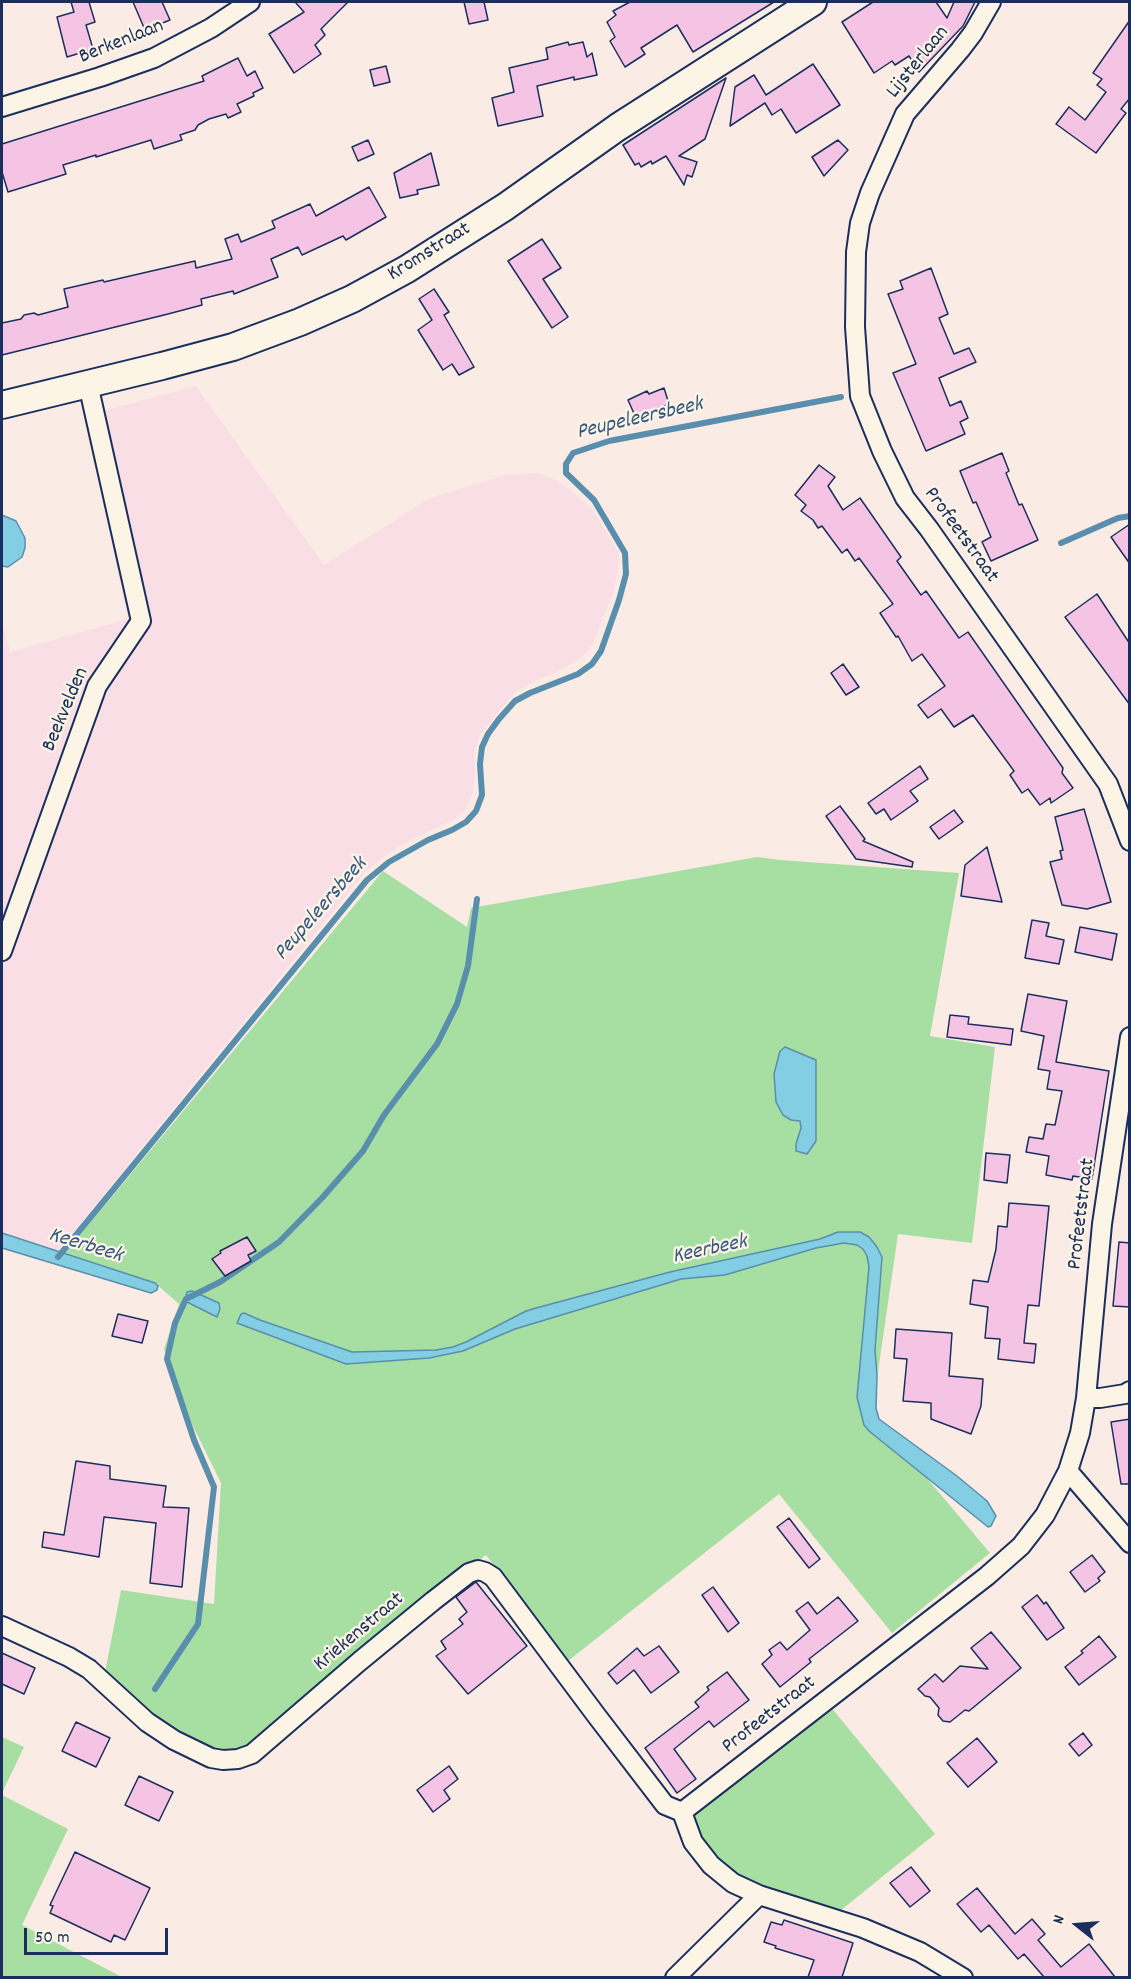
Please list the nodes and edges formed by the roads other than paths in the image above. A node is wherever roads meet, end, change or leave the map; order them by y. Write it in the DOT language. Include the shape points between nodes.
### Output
graph roads {
  1 [pos="250,2"];
  2 [pos="813,2"];
  3 [pos="992,2"];
  4 [pos="2,107"];
  5 [pos="860,223"];
  6 [pos="88,384"];
  7 [pos="2,405"];
  8 [pos="1130,841"];
  9 [pos="2,951"];
  10 [pos="1130,1037"];
  11 [pos="1130,1391"];
  12 [pos="1086,1398"];
  13 [pos="1068,1471"];
  14 [pos="1130,1543"];
  15 [pos="2,1626"];
  16 [pos="682,1812"];
  17 [pos="759,1894"];
  18 [pos="675,1977"];
  19 [pos="963,1977"];
  1 -- 4 [label="street, Berkenlaan" via="154,58"];
  2 -- 6 [label="main road, Kromstraat" via="618,127 505,207 361,294 233,347"];
  3 -- 5 [label="street, Lijsterlaan" via="960,50 905,114"];
  5 -- 8 [label="street, Profeetstraat" via="855,252 860,396 882,451 905,498 1108,784"];
  6 -- 7 [label="main road, Kromstraat"];
  6 -- 9 [label="street, Beekvelden" via="141,621 97,686"];
  10 -- 12 [label="street, Profeetstraat" via="1102,1224"];
  11 -- 12 [label="street"];
  12 -- 13 [label="street, Profeetstraat"];
  13 -- 14 [label="street"];
  13 -- 16 [label="street, Profeetstraat" via="1045,1515 1021,1546"];
  15 -- 16 [label="street, Kriekenstraat" via="89,1669 147,1722 174,1740 210,1758 238,1759 252,1754 433,1601 478,1570 493,1577 665,1805"];
  16 -- 17 [label="street" via="693,1842 711,1865 733,1883"];
  17 -- 18 [label="street"];
  17 -- 19 [label="street" via="863,1928 920,1952"];
}
